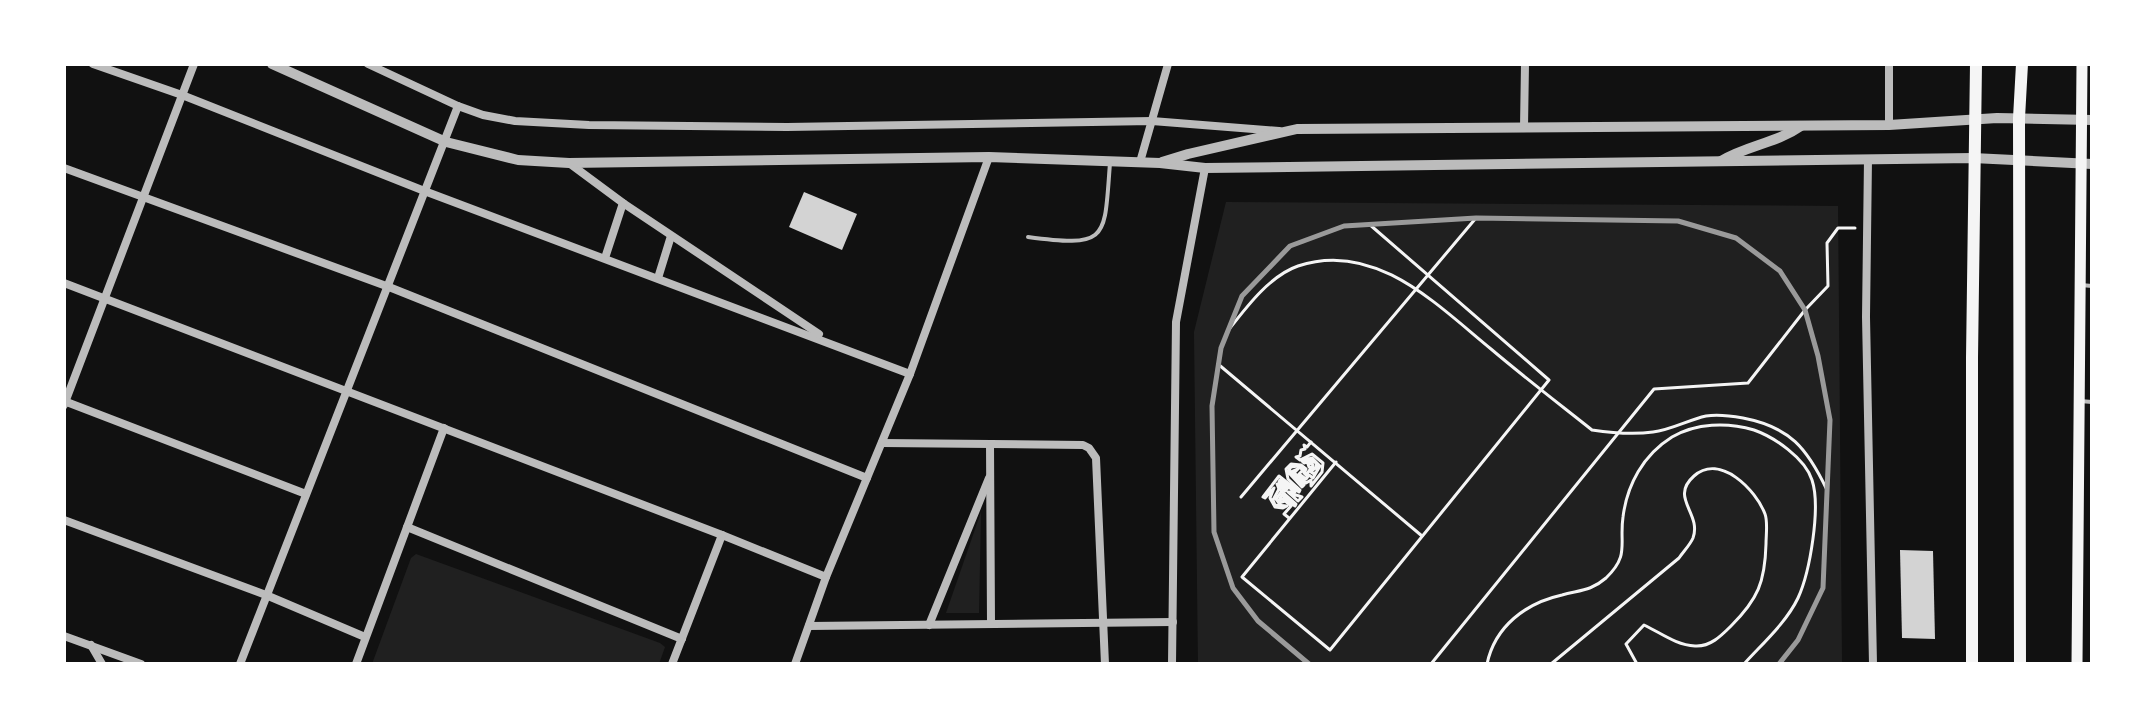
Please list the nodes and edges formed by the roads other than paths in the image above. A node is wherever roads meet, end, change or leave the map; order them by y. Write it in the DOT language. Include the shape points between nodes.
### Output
graph roads {
  1 [pos="93,64"];
  2 [pos="194,64"];
  3 [pos="272,64"];
  4 [pos="368,64"];
  5 [pos="1168,64"];
  6 [pos="1525,64"];
  7 [pos="1889,64"];
  8 [pos="1976,64"];
  9 [pos="2022,64"];
  10 [pos="2082,64"];
  11 [pos="182,95"];
  12 [pos="458,106"];
  13 [pos="2019,118"];
  14 [pos="1974,119"];
  15 [pos="2087,120"];
  16 [pos="1152,121"];
  17 [pos="1803,125"];
  18 [pos="1889,125"];
  19 [pos="1524,127"];
  20 [pos="1280,131"];
  21 [pos="446,142"];
  22 [pos="989,157"];
  23 [pos="1973,158"];
  24 [pos="1868,159"];
  25 [pos="2020,159"];
  26 [pos="1110,162"];
  27 [pos="1140,162"];
  28 [pos="1720,162"];
  29 [pos="569,163"];
  30 [pos="1160,163"];
  31 [pos="2087,164"];
  32 [pos="64,168"];
  33 [pos="1205,168"];
  34 [pos="427,192"];
  35 [pos="144,198"];
  36 [pos="623,203"];
  37 [pos="671,236"];
  38 [pos="1028,237"];
  39 [pos="605,258"];
  40 [pos="658,278"];
  41 [pos="64,283"];
  42 [pos="2079,285"];
  43 [pos="2092,286"];
  44 [pos="389,287"];
  45 [pos="106,299"];
  46 [pos="832,343"];
  47 [pos="910,374"];
  48 [pos="348,391"];
  49 [pos="2077,401"];
  50 [pos="2092,402"];
  51 [pos="64,403"];
  52 [pos="444,428"];
  53 [pos="882,443"];
  54 [pos="990,444"];
  55 [pos="991,475"];
  56 [pos="867,478"];
  57 [pos="306,494"];
  58 [pos="64,520"];
  59 [pos="407,527"];
  60 [pos="722,535"];
  61 [pos="826,577"];
  62 [pos="266,595"];
  63 [pos="1104,622"];
  64 [pos="1173,622"];
  65 [pos="991,623"];
  66 [pos="929,625"];
  67 [pos="809,626"];
  68 [pos="64,636"];
  69 [pos="365,637"];
  70 [pos="682,639"];
  71 [pos="91,645"];
  72 [pos="102,664"];
  73 [pos="141,664"];
  74 [pos="240,664"];
  75 [pos="356,664"];
  76 [pos="672,664"];
  77 [pos="795,664"];
  78 [pos="1105,664"];
  79 [pos="1172,664"];
  80 [pos="1873,664"];
  81 [pos="1972,664"];
  82 [pos="2020,664"];
  83 [pos="2077,664"];
  1 -- 11 [label="street"];
  2 -- 11 [label="street"];
  3 -- 21 [label="street"];
  4 -- 12 [label="street"];
  5 -- 16 [label="street"];
  6 -- 19 [label="street"];
  7 -- 18 [label="street"];
  8 -- 14 [label="main road"];
  9 -- 13 [label="main road"];
  10 -- 15 [label="main road"];
  11 -- 34 [label="street"];
  11 -- 35 [label="street"];
  12 -- 16 [label="street" via="515,121 589,125"];
  12 -- 21 [label="street"];
  13 -- 14 [label="street"];
  13 -- 15 [label="street"];
  13 -- 25 [label="main road"];
  14 -- 18 [label="street"];
  14 -- 23 [label="main road"];
  15 -- 31 [label="main road"];
  16 -- 20 [label="street"];
  16 -- 27 [label="street"];
  17 -- 18 [label="street"];
  17 -- 19 [label="street"];
  17 -- 28 [label="street"];
  19 -- 20 [label="street"];
  20 -- 30 [label="street"];
  21 -- 29 [label="street" via="518,160"];
  21 -- 34 [label="street"];
  22 -- 26 [label="street"];
  22 -- 29 [label="street"];
  22 -- 47 [label="street"];
  23 -- 24 [label="street"];
  23 -- 25 [label="street"];
  23 -- 81 [label="main road"];
  24 -- 28 [label="street"];
  24 -- 80 [label="street"];
  25 -- 31 [label="street"];
  25 -- 82 [label="main road"];
  26 -- 27 [label="street"];
  26 -- 38 [label="lane" via="1101,230 1079,241"];
  27 -- 30 [label="street"];
  28 -- 33 [label="street"];
  29 -- 36 [label="street"];
  30 -- 33 [label="street"];
  31 -- 42 [label="main road"];
  32 -- 35 [label="street"];
  33 -- 64 [label="street" via="1176,322"];
  34 -- 39 [label="street"];
  34 -- 44 [label="street"];
  35 -- 44 [label="street"];
  35 -- 45 [label="street"];
  36 -- 37 [label="street"];
  36 -- 39 [label="street"];
  37 -- 40 [label="street"];
  37 -- 46 [label="street"];
  39 -- 40 [label="street"];
  40 -- 46 [label="street"];
  41 -- 45 [label="street"];
  42 -- 43 [label="lane"];
  42 -- 49 [label="main road"];
  44 -- 48 [label="street"];
  44 -- 56 [label="street"];
  45 -- 48 [label="street"];
  45 -- 51 [label="street"];
  46 -- 47 [label="street"];
  47 -- 53 [label="street"];
  48 -- 52 [label="street"];
  48 -- 57 [label="street"];
  49 -- 50 [label="lane"];
  49 -- 83 [label="main road"];
  51 -- 57 [label="street"];
  52 -- 59 [label="street"];
  52 -- 60 [label="street"];
  53 -- 54 [label="street"];
  53 -- 56 [label="street"];
  54 -- 55 [label="street"];
  54 -- 63 [label="street" via="1083,445 1096,458"];
  55 -- 65 [label="street"];
  55 -- 66 [label="street"];
  56 -- 61 [label="street"];
  57 -- 62 [label="street"];
  58 -- 62 [label="street"];
  59 -- 69 [label="street"];
  59 -- 70 [label="street"];
  60 -- 61 [label="street"];
  60 -- 70 [label="street"];
  61 -- 67 [label="street"];
  62 -- 69 [label="street"];
  62 -- 74 [label="street"];
  63 -- 64 [label="street"];
  63 -- 65 [label="street"];
  63 -- 78 [label="street"];
  64 -- 79 [label="street"];
  65 -- 66 [label="street"];
  66 -- 67 [label="street"];
  67 -- 77 [label="street"];
  68 -- 71 [label="street"];
  69 -- 75 [label="street"];
  70 -- 76 [label="street"];
  71 -- 72 [label="street"];
  71 -- 73 [label="street"];
}
